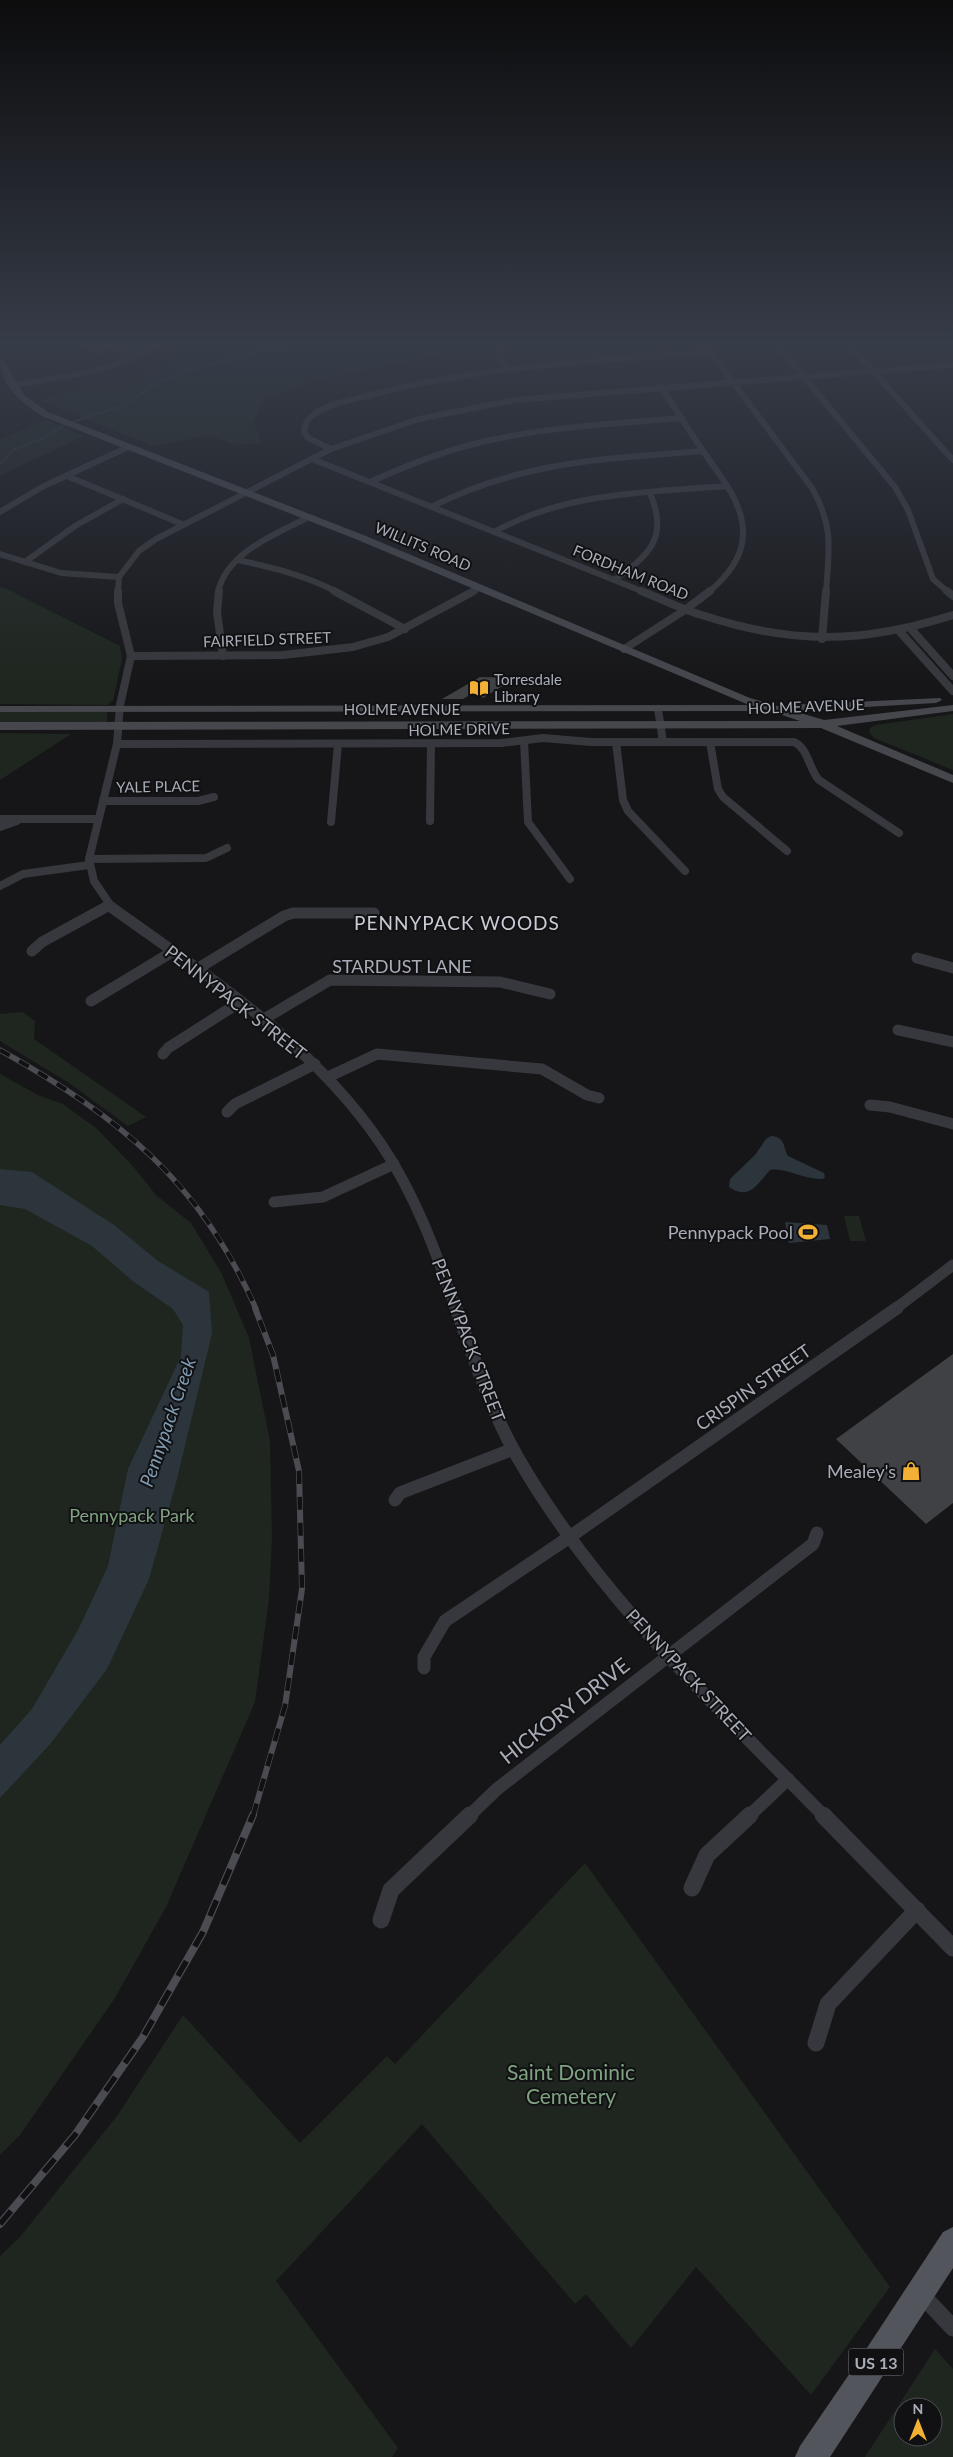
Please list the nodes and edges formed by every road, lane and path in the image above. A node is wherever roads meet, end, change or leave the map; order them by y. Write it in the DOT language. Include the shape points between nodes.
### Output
graph roads {
  1 [pos="108,457"];
  2 [pos="153,457"];
  3 [pos="316,457"];
  4 [pos="428,457"];
  5 [pos="644,457"];
  6 [pos="707,457"];
  7 [pos="789,457"];
  8 [pos="869,457"];
  9 [pos="312,459"];
  10 [pos="67,476"];
  11 [pos="370,482"];
  12 [pos="727,486"];
  13 [pos="244,492"];
  14 [pos="650,493"];
  15 [pos="123,499"];
  16 [pos="431,507"];
  17 [pos="0,512"];
  18 [pos="309,517"];
  19 [pos="182,524"];
  20 [pos="494,532"];
  21 [pos="0,554"];
  22 [pos="238,560"];
  23 [pos="25,562"];
  24 [pos="118,577"];
  25 [pos="614,580"];
  26 [pos="479,588"];
  27 [pos="953,596"];
  28 [pos="685,608"];
  29 [pos="953,615"];
  30 [pos="405,629"];
  31 [pos="910,629"];
  32 [pos="900,632"];
  33 [pos="822,638"];
  34 [pos="624,648"];
  35 [pos="131,656"];
  36 [pos="223,656"];
  37 [pos="953,676"];
  38 [pos="953,691"];
  39 [pos="953,698"];
  40 [pos="658,708"];
  41 [pos="768,708"];
  42 [pos="953,708"];
  43 [pos="0,709"];
  44 [pos="121,709"];
  45 [pos="394,709"];
  46 [pos="660,724"];
  47 [pos="804,724"];
  48 [pos="823,724"];
  49 [pos="394,725"];
  50 [pos="0,726"];
  51 [pos="120,726"];
  52 [pos="524,741"];
  53 [pos="616,742"];
  54 [pos="663,742"];
  55 [pos="710,742"];
  56 [pos="117,744"];
  57 [pos="338,744"];
  58 [pos="432,744"];
  59 [pos="953,779"];
  60 [pos="953,787"];
  61 [pos="214,797"];
  62 [pos="102,801"];
  63 [pos="0,819"];
  64 [pos="21,819"];
  65 [pos="98,819"];
  66 [pos="430,821"];
  67 [pos="331,822"];
  68 [pos="0,827"];
  69 [pos="899,833"];
  70 [pos="227,848"];
  71 [pos="787,851"];
  72 [pos="89,862"];
  73 [pos="685,871"];
  74 [pos="570,879"];
  75 [pos="0,886"];
  76 [pos="109,906"];
  77 [pos="374,913"];
  78 [pos="32,952"];
  79 [pos="172,952"];
  80 [pos="917,958"];
  81 [pos="953,968"];
  82 [pos="197,969"];
  83 [pos="550,994"];
  84 [pos="92,1001"];
  85 [pos="240,1002"];
  86 [pos="264,1019"];
  87 [pos="898,1030"];
  88 [pos="953,1042"];
  89 [pos="163,1054"];
  90 [pos="315,1064"];
  91 [pos="328,1076"];
  92 [pos="599,1098"];
  93 [pos="870,1105"];
  94 [pos="227,1112"];
  95 [pos="953,1124"];
  96 [pos="394,1164"];
  97 [pos="274,1202"];
  98 [pos="953,1265"];
  99 [pos="512,1448"];
  100 [pos="395,1500"];
  101 [pos="817,1533"];
  102 [pos="572,1536"];
  103 [pos="668,1656"];
  104 [pos="424,1668"];
  105 [pos="788,1778"];
  106 [pos="692,1888"];
  107 [pos="917,1910"];
  108 [pos="381,1920"];
  109 [pos="953,1948"];
  110 [pos="816,2043"];
  111 [pos="953,2242"];
  112 [pos="920,2293"];
  113 [pos="953,2328"];
  114 [pos="811,2457"];
  1 -- 10 [label="street"];
  2 -- 13 [label="main road, WILLITS ROAD"];
  3 -- 9 [label="street"];
  4 -- 11 [label="street"];
  5 -- 16 [label="street" via="530,470 472,487"];
  6 -- 12 [label="street"];
  7 -- 33 [label="street" via="812,488 828,522 830,539"];
  8 -- 27 [label="street" via="908,510 928,569"];
  9 -- 11 [label="street, FORDHAM ROAD"];
  9 -- 13 [label="street"];
  10 -- 15 [label="street"];
  10 -- 17 [label="street"];
  11 -- 16 [label="street, FORDHAM ROAD"];
  12 -- 14 [label="street"];
  12 -- 28 [label="street" via="743,519 740,550 717,585"];
  13 -- 18 [label="main road, WILLITS ROAD"];
  13 -- 19 [label="street"];
  14 -- 20 [label="street" via="556,506 520,518"];
  14 -- 25 [label="street" via="659,512 656,540 642,559"];
  15 -- 19 [label="street"];
  15 -- 23 [label="street" via="75,526"];
  16 -- 20 [label="street, FORDHAM ROAD"];
  18 -- 22 [label="street"];
  18 -- 26 [label="main road, WILLITS ROAD"];
  19 -- 24 [label="street" via="139,551"];
  20 -- 25 [label="street, FORDHAM ROAD"];
  21 -- 23 [label="street"];
  22 -- 30 [label="street" via="316,581"];
  22 -- 36 [label="street" via="224,577 217,598"];
  23 -- 24 [label="street" via="65,573"];
  24 -- 35 [label="street" via="118,603"];
  25 -- 28 [label="street, FORDHAM ROAD"];
  26 -- 30 [label="street, FAIRFIELD STREET"];
  26 -- 34 [label="main road, WILLITS ROAD"];
  28 -- 33 [label="street, FORDHAM ROAD" via="760,632"];
  28 -- 34 [label="street"];
  29 -- 31 [label="street, FORDHAM ROAD"];
  30 -- 36 [label="street, FAIRFIELD STREET" via="372,643 334,651 283,656"];
  31 -- 32 [label="street, FORDHAM ROAD"];
  31 -- 37 [label="street"];
  32 -- 33 [label="street, FORDHAM ROAD"];
  32 -- 38 [label="street"];
  34 -- 41 [label="main road, WILLITS ROAD"];
  35 -- 36 [label="street, FAIRFIELD STREET"];
  35 -- 44 [label="street"];
  39 -- 41 [label="main road, HOLME AVENUE" via="882,705"];
  40 -- 41 [label="main road, HOLME AVENUE"];
  40 -- 45 [label="main road, HOLME AVENUE"];
  40 -- 46 [label="street"];
  41 -- 47 [label="main road, WILLITS ROAD"];
  41 -- 48 [label="main road, WILLITS ROAD"];
  42 -- 48 [label="main road, HOLME AVENUE"];
  43 -- 44 [label="main road, HOLME AVENUE"];
  44 -- 45 [label="main road, HOLME AVENUE"];
  44 -- 51 [label="street"];
  45 -- 49 [label="main road"];
  46 -- 47 [label="main road, HOLME AVENUE"];
  46 -- 49 [label="main road, HOLME AVENUE"];
  46 -- 54 [label="street"];
  47 -- 48 [label="main road, HOLME AVENUE"];
  47 -- 60 [label="main road, WILLITS ROAD"];
  48 -- 59 [label="main road, WILLITS ROAD"];
  49 -- 51 [label="main road, HOLME AVENUE"];
  50 -- 51 [label="main road, HOLME AVENUE"];
  51 -- 56 [label="street"];
  52 -- 53 [label="street, HOLME DRIVE" via="543,738"];
  52 -- 58 [label="street, HOLME DRIVE"];
  52 -- 74 [label="street" via="528,822"];
  53 -- 54 [label="street, HOLME DRIVE"];
  53 -- 73 [label="street" via="623,800 628,811"];
  54 -- 55 [label="street, HOLME DRIVE"];
  55 -- 69 [label="street, HOLME DRIVE" via="801,744 812,773"];
  55 -- 71 [label="street" via="718,789 723,797"];
  56 -- 57 [label="street, HOLME DRIVE"];
  56 -- 62 [label="street"];
  57 -- 58 [label="street, HOLME DRIVE"];
  57 -- 67 [label="street"];
  58 -- 66 [label="street"];
  61 -- 62 [label="street, YALE PLACE" via="198,801"];
  62 -- 65 [label="street"];
  63 -- 64 [label="street"];
  64 -- 65 [label="street"];
  64 -- 68 [label="street"];
  65 -- 72 [label="street"];
  70 -- 72 [label="street" via="206,858"];
  72 -- 75 [label="street" via="23,874"];
  72 -- 76 [label="street, PENNYPACK STREET" via="97,887"];
  76 -- 78 [label="street" via="42,942"];
  76 -- 79 [label="street, PENNYPACK STREET"];
  77 -- 82 [label="street" via="293,913"];
  79 -- 82 [label="street, PENNYPACK STREET"];
  79 -- 84 [label="street"];
  80 -- 81 [label="street"];
  82 -- 85 [label="street, PENNYPACK STREET"];
  83 -- 86 [label="street, STARDUST LANE" via="500,982 330,980"];
  85 -- 86 [label="street, PENNYPACK STREET"];
  85 -- 89 [label="street"];
  86 -- 90 [label="street, PENNYPACK STREET"];
  87 -- 88 [label="street"];
  90 -- 91 [label="street, PENNYPACK STREET"];
  90 -- 94 [label="street" via="235,1104"];
  91 -- 92 [label="street" via="377,1054 542,1069 587,1095"];
  91 -- 96 [label="street, PENNYPACK STREET"];
  93 -- 95 [label="street" via="890,1107"];
  96 -- 97 [label="street" via="323,1197"];
  96 -- 99 [label="street, PENNYPACK STREET" via="427,1232 477,1370"];
  98 -- 102 [label="street, CRISPIN STREET" via="914,1296"];
  99 -- 100 [label="street" via="400,1493"];
  99 -- 102 [label="street, PENNYPACK STREET" via="538,1492"];
  101 -- 103 [label="street, HICKORY DRIVE" via="814,1544"];
  102 -- 103 [label="street, PENNYPACK STREET" via="611,1590"];
  102 -- 104 [label="street, CRISPIN STREET" via="445,1621 424,1658"];
  103 -- 105 [label="street, PENNYPACK STREET"];
  103 -- 108 [label="street, HICKORY DRIVE" via="497,1789 391,1890"];
  105 -- 106 [label="street" via="707,1855"];
  105 -- 107 [label="street, PENNYPACK STREET"];
  107 -- 109 [label="street, PENNYPACK STREET"];
  107 -- 110 [label="street" via="828,2004"];
  111 -- 112 [label="main road, US 13"];
  112 -- 113 [label="street"];
  112 -- 114 [label="main road, US 13"];
}
